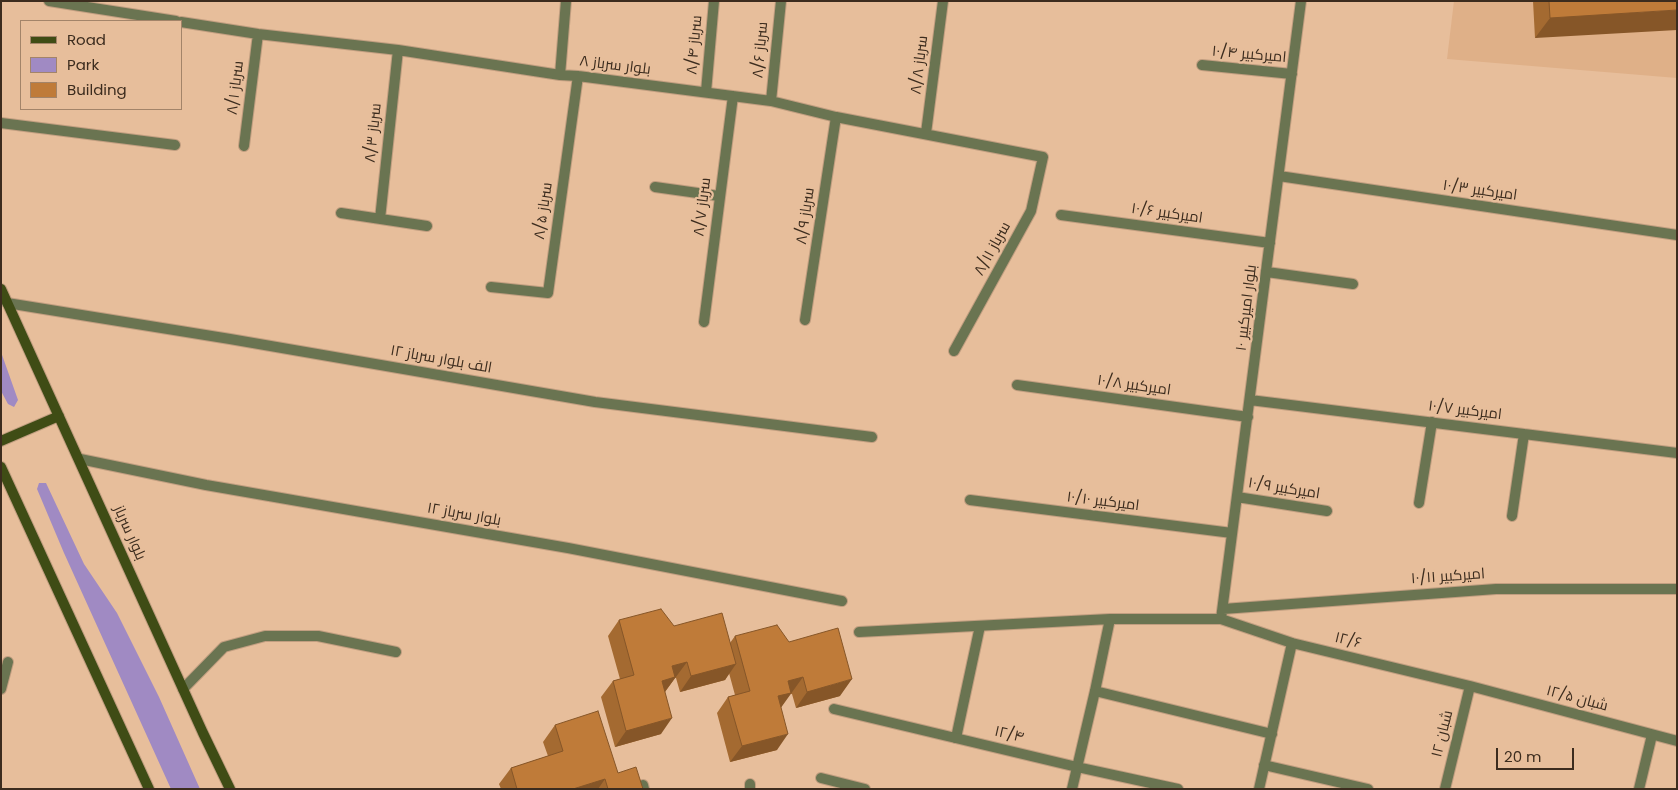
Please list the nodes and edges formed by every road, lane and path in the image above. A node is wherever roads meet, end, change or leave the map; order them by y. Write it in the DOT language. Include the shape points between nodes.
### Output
graph roads {
  1 [pos="49,1"];
  2 [pos="566,1"];
  3 [pos="714,1"];
  4 [pos="781,1"];
  5 [pos="943,1"];
  6 [pos="1301,1"];
  7 [pos="170,20"];
  8 [pos="182,22"];
  9 [pos="258,34"];
  10 [pos="398,50"];
  11 [pos="1202,65"];
  12 [pos="1292,74"];
  13 [pos="560,75"];
  14 [pos="578,76"];
  15 [pos="706,92"];
  16 [pos="733,96"];
  17 [pos="771,101"];
  18 [pos="836,116"];
  19 [pos="1,123"];
  20 [pos="926,134"];
  21 [pos="175,145"];
  22 [pos="244,146"];
  23 [pos="1043,157"];
  24 [pos="1279,176"];
  25 [pos="654,186"];
  26 [pos="719,196"];
  27 [pos="341,213"];
  28 [pos="1060,215"];
  29 [pos="380,219"];
  30 [pos="427,226"];
  31 [pos="1677,235"];
  32 [pos="1270,243"];
  33 [pos="1266,272"];
  34 [pos="1353,284"];
  35 [pos="491,287"];
  36 [pos="1,288"];
  37 [pos="7,303"];
  38 [pos="806,320"];
  39 [pos="704,322"];
  40 [pos="954,351"];
  41 [pos="1017,385"];
  42 [pos="1250,400"];
  43 [pos="59,416"];
  44 [pos="1248,417"];
  45 [pos="1432,422"];
  46 [pos="1524,434"];
  47 [pos="872,437"];
  48 [pos="1,441"];
  49 [pos="1677,452"];
  50 [pos="80,459"];
  51 [pos="1,467"];
  52 [pos="1237,497"];
  53 [pos="970,500"];
  54 [pos="1419,503"];
  55 [pos="1327,511"];
  56 [pos="1512,516"];
  57 [pos="1232,533"];
  58 [pos="1677,589"];
  59 [pos="842,601"];
  60 [pos="1222,614"];
  61 [pos="1110,619"];
  62 [pos="980,626"];
  63 [pos="859,632"];
  64 [pos="1292,644"];
  65 [pos="396,652"];
  66 [pos="8,662"];
  67 [pos="1470,686"];
  68 [pos="1,689"];
  69 [pos="183,689"];
  70 [pos="1095,691"];
  71 [pos="834,709"];
  72 [pos="1272,734"];
  73 [pos="1652,734"];
  74 [pos="956,738"];
  75 [pos="1677,741"];
  76 [pos="1264,765"];
  77 [pos="1077,767"];
  78 [pos="820,778"];
  79 [pos="149,789"];
  80 [pos="230,789"];
  81 [pos="865,789"];
  82 [pos="1072,789"];
  83 [pos="1178,789"];
  84 [pos="1259,789"];
  85 [pos="1368,789"];
  86 [pos="1445,789"];
  87 [pos="1639,789"];
  1 -- 7 [label="street"];
  2 -- 13 [label="street"];
  3 -- 15 [label="street, ۸/۴ سرباز"];
  4 -- 17 [label="street, ۸/۶ سرباز"];
  5 -- 20 [label="street, ۸/۸ سرباز"];
  6 -- 12 [label="street, ۱۰ بلوار امیرکبیر"];
  8 -- 9 [label="street, ۸ بلوار سرباز"];
  9 -- 10 [label="street, ۸ بلوار سرباز"];
  9 -- 22 [label="street, ۸/۱ سرباز"];
  10 -- 13 [label="street, ۸ بلوار سرباز"];
  10 -- 29 [label="street, ۸/۳ سرباز"];
  11 -- 12 [label="street, ۱۰/۴ امیرکبیر"];
  12 -- 24 [label="street, ۱۰ بلوار امیرکبیر"];
  13 -- 14 [label="street, ۸ بلوار سرباز"];
  14 -- 15 [label="street, ۸ بلوار سرباز"];
  14 -- 35 [label="street, ۸/۵ سرباز" via="548,293"];
  15 -- 16 [label="street, ۸ بلوار سرباز"];
  16 -- 17 [label="street, ۸ بلوار سرباز"];
  16 -- 26 [label="street, ۸/۷ سرباز"];
  17 -- 18 [label="street, ۸ بلوار سرباز"];
  18 -- 20 [label="street, ۸ بلوار سرباز"];
  18 -- 38 [label="street, ۸/۹ سرباز"];
  19 -- 21 [label="street"];
  20 -- 23 [label="street, ۸ بلوار سرباز"];
  23 -- 40 [label="street, ۸/۱۱ سرباز" via="1031,211"];
  24 -- 31 [label="street, ۱۰/۳ امیرکبیر"];
  24 -- 32 [label="street, ۱۰ بلوار امیرکبیر"];
  25 -- 26 [label="street"];
  26 -- 39 [label="street, ۸/۷ سرباز"];
  27 -- 29 [label="street"];
  28 -- 32 [label="street, ۱۰/۶ امیرکبیر"];
  29 -- 30 [label="street"];
  32 -- 33 [label="street, ۱۰ بلوار امیرکبیر"];
  33 -- 34 [label="street"];
  33 -- 42 [label="street, ۱۰ بلوار امیرکبیر"];
  36 -- 37 [label="main road, بلوار سرباز"];
  37 -- 43 [label="main road, بلوار سرباز"];
  37 -- 47 [label="street, ۱۲ الف بلوار سرباز" via="595,402"];
  41 -- 44 [label="street, ۱۰/۸ امیرکبیر"];
  42 -- 44 [label="street, ۱۰ بلوار امیرکبیر"];
  42 -- 45 [label="street, ۱۰/۷ امیرکبیر"];
  43 -- 48 [label="main road"];
  43 -- 50 [label="main road, بلوار سرباز"];
  44 -- 52 [label="street, ۱۰ بلوار امیرکبیر"];
  45 -- 46 [label="street, ۱۰/۷ امیرکبیر"];
  45 -- 54 [label="street"];
  46 -- 49 [label="street, ۱۰/۷ امیرکبیر"];
  46 -- 56 [label="street"];
  50 -- 59 [label="street, ۱۲ بلوار سرباز" via="206,486 568,548"];
  50 -- 69 [label="main road, بلوار سرباز"];
  51 -- 79 [label="main road"];
  52 -- 55 [label="street, ۱۰/۹ امیرکبیر"];
  52 -- 57 [label="street, ۱۰ بلوار امیرکبیر"];
  53 -- 57 [label="street, ۱۰/۱۰ امیرکبیر"];
  57 -- 60 [label="street, ۱۰ بلوار امیرکبیر"];
  58 -- 60 [label="street, ۱۰/۱۱ امیرکبیر" via="1496,589"];
  60 -- 61 [label="street, ۱۰/۱۱ امیرکبیر"];
  60 -- 64 [label="street, ۱۲/۶"];
  61 -- 62 [label="street, ۱۰/۱۱ امیرکبیر"];
  61 -- 70 [label="street"];
  62 -- 63 [label="street, ۱۰/۱۱ امیرکبیر"];
  62 -- 74 [label="street"];
  64 -- 67 [label="street, ۱۲/۶"];
  64 -- 72 [label="street"];
  65 -- 69 [label="street" via="318,636 265,636 224,647"];
  66 -- 68 [label="street"];
  67 -- 73 [label="street, ۱۲/۵ شبان"];
  67 -- 86 [label="street, ۱۲ شبان"];
  69 -- 80 [label="main road, بلوار سرباز"];
  70 -- 72 [label="street"];
  70 -- 77 [label="street"];
  71 -- 74 [label="street, ۱۲/۴"];
  72 -- 76 [label="street"];
  73 -- 75 [label="street, ۱۲/۵ شبان"];
  73 -- 87 [label="street"];
  74 -- 77 [label="street, ۱۲/۴"];
  76 -- 84 [label="street"];
  76 -- 85 [label="street"];
  77 -- 82 [label="street"];
  77 -- 83 [label="street, ۱۲/۴"];
  78 -- 81 [label="street"];
}
